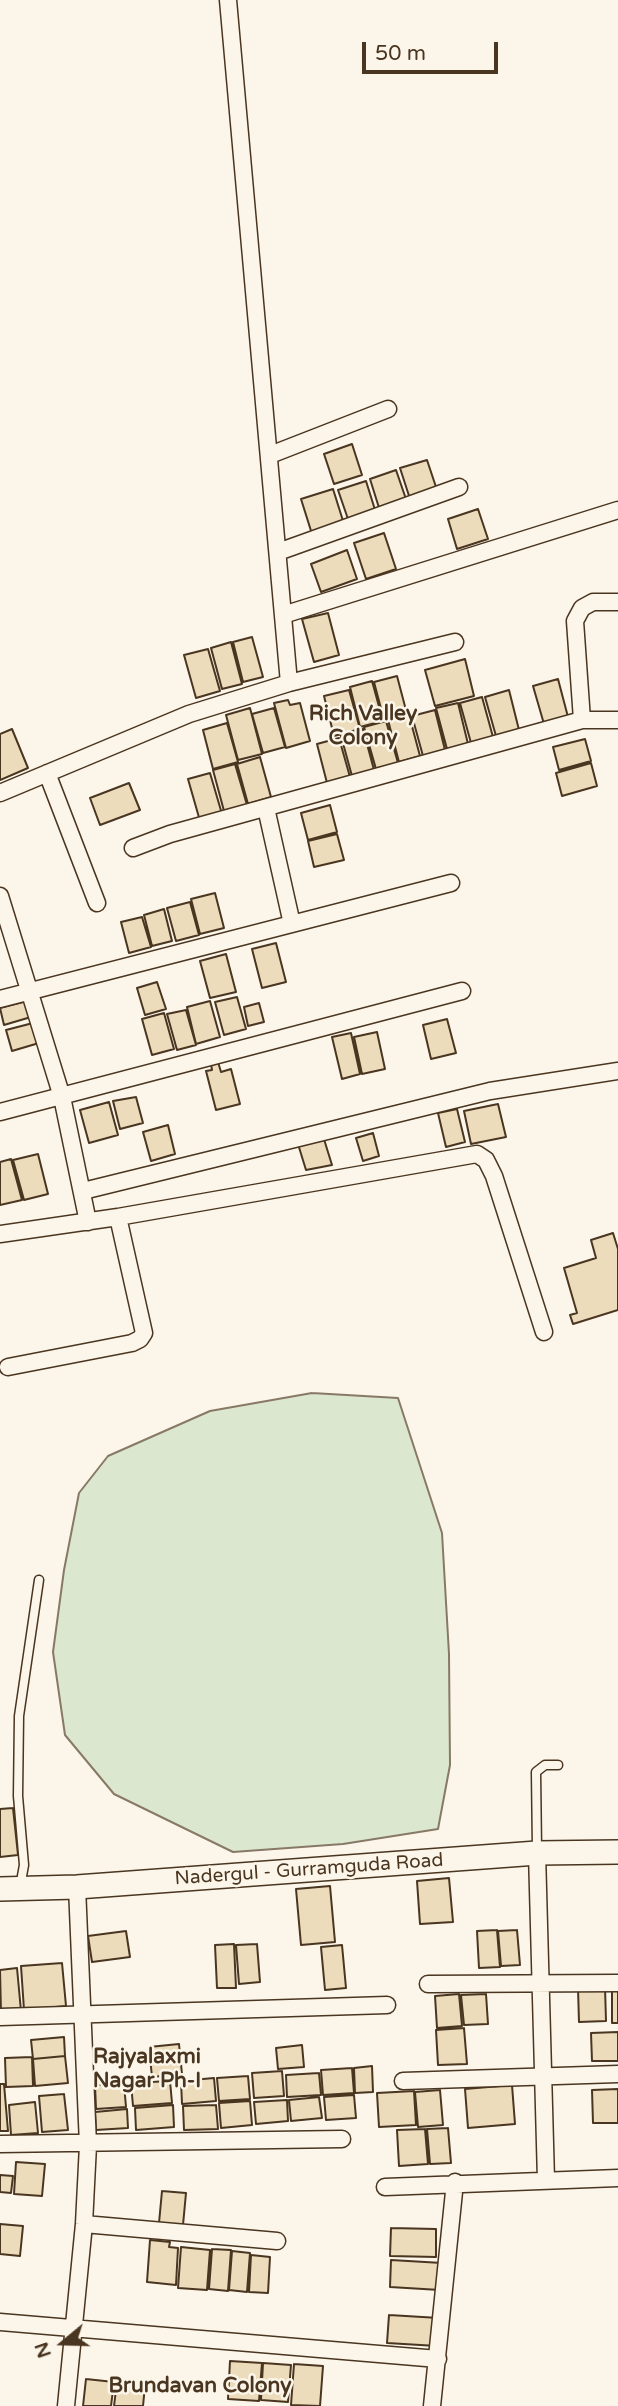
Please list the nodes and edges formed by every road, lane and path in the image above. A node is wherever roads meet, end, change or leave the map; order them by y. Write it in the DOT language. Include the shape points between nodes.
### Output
graph roads {
  1 [pos="228,0"];
  2 [pos="388,409"];
  3 [pos="270,455"];
  4 [pos="459,487"];
  5 [pos="618,510"];
  6 [pos="278,552"];
  7 [pos="618,602"];
  8 [pos="283,615"];
  9 [pos="455,642"];
  10 [pos="289,683"];
  11 [pos="582,720"];
  12 [pos="618,720"];
  13 [pos="47,773"];
  14 [pos="0,793"];
  15 [pos="266,808"];
  16 [pos="133,848"];
  17 [pos="451,883"];
  18 [pos="0,896"];
  19 [pos="97,903"];
  20 [pos="292,924"];
  21 [pos="462,991"];
  22 [pos="31,992"];
  23 [pos="0,999"];
  24 [pos="618,1071"];
  25 [pos="62,1097"];
  26 [pos="0,1112"];
  27 [pos="83,1191"];
  28 [pos="118,1217"];
  29 [pos="88,1222"];
  30 [pos="0,1234"];
  31 [pos="544,1332"];
  32 [pos="8,1367"];
  33 [pos="39,1580"];
  34 [pos="558,1765"];
  35 [pos="618,1852"];
  36 [pos="537,1853"];
  37 [pos="77,1887"];
  38 [pos="10,1888"];
  39 [pos="541,1983"];
  40 [pos="618,1983"];
  41 [pos="428,1984"];
  42 [pos="387,2006"];
  43 [pos="83,2014"];
  44 [pos="0,2017"];
  45 [pos="618,2074"];
  46 [pos="545,2076"];
  47 [pos="403,2081"];
  48 [pos="342,2139"];
  49 [pos="0,2144"];
  50 [pos="88,2145"];
  51 [pos="618,2178"];
  52 [pos="546,2180"];
  53 [pos="454,2182"];
  54 [pos="385,2187"];
  55 [pos="84,2224"];
  56 [pos="277,2241"];
  57 [pos="0,2322"];
  58 [pos="74,2328"];
  59 [pos="438,2359"];
  60 [pos="66,2406"];
  61 [pos="432,2406"];
  1 -- 3 [label="street"];
  2 -- 3 [label="street"];
  3 -- 6 [label="street"];
  4 -- 6 [label="street"];
  5 -- 8 [label="street"];
  6 -- 8 [label="street"];
  7 -- 11 [label="street" via="593,602 582,608 575,621"];
  8 -- 10 [label="street"];
  9 -- 10 [label="street"];
  10 -- 13 [label="street" via="188,714"];
  11 -- 12 [label="street"];
  11 -- 15 [label="street"];
  13 -- 14 [label="street"];
  13 -- 19 [label="street"];
  15 -- 16 [label="street"];
  15 -- 20 [label="street"];
  17 -- 20 [label="street"];
  18 -- 22 [label="street"];
  20 -- 22 [label="street"];
  21 -- 25 [label="street"];
  22 -- 23 [label="street"];
  22 -- 25 [label="street"];
  24 -- 27 [label="street" via="490,1091"];
  25 -- 26 [label="street"];
  25 -- 27 [label="street"];
  27 -- 29 [label="street"];
  28 -- 29 [label="street"];
  28 -- 31 [label="street" via="477,1154 486,1160 494,1177"];
  28 -- 32 [label="street" via="144,1333 140,1339"];
  29 -- 30 [label="street"];
  33 -- 38 [label="lane" via="19,1716 18,1796 24,1865"];
  34 -- 36 [label="lane" via="545,1765 536,1772"];
  35 -- 36 [label="main road, Nadergul - Gurramguda Road"];
  36 -- 37 [label="main road, Nadergul - Gurramguda Road"];
  36 -- 39 [label="street"];
  37 -- 38 [label="main road, Nadergul - Gurramguda Road"];
  37 -- 43 [label="street"];
  39 -- 40 [label="street"];
  39 -- 41 [label="street"];
  39 -- 46 [label="street"];
  42 -- 43 [label="street"];
  43 -- 44 [label="street"];
  43 -- 50 [label="street"];
  45 -- 46 [label="street"];
  46 -- 47 [label="street"];
  46 -- 52 [label="street"];
  48 -- 50 [label="street"];
  49 -- 50 [label="street"];
  50 -- 55 [label="street"];
  51 -- 52 [label="street"];
  52 -- 53 [label="street"];
  53 -- 54 [label="street"];
  53 -- 59 [label="street"];
  55 -- 56 [label="street"];
  55 -- 58 [label="street"];
  57 -- 58 [label="street"];
  58 -- 59 [label="street"];
  58 -- 60 [label="street"];
  59 -- 61 [label="street"];
}
